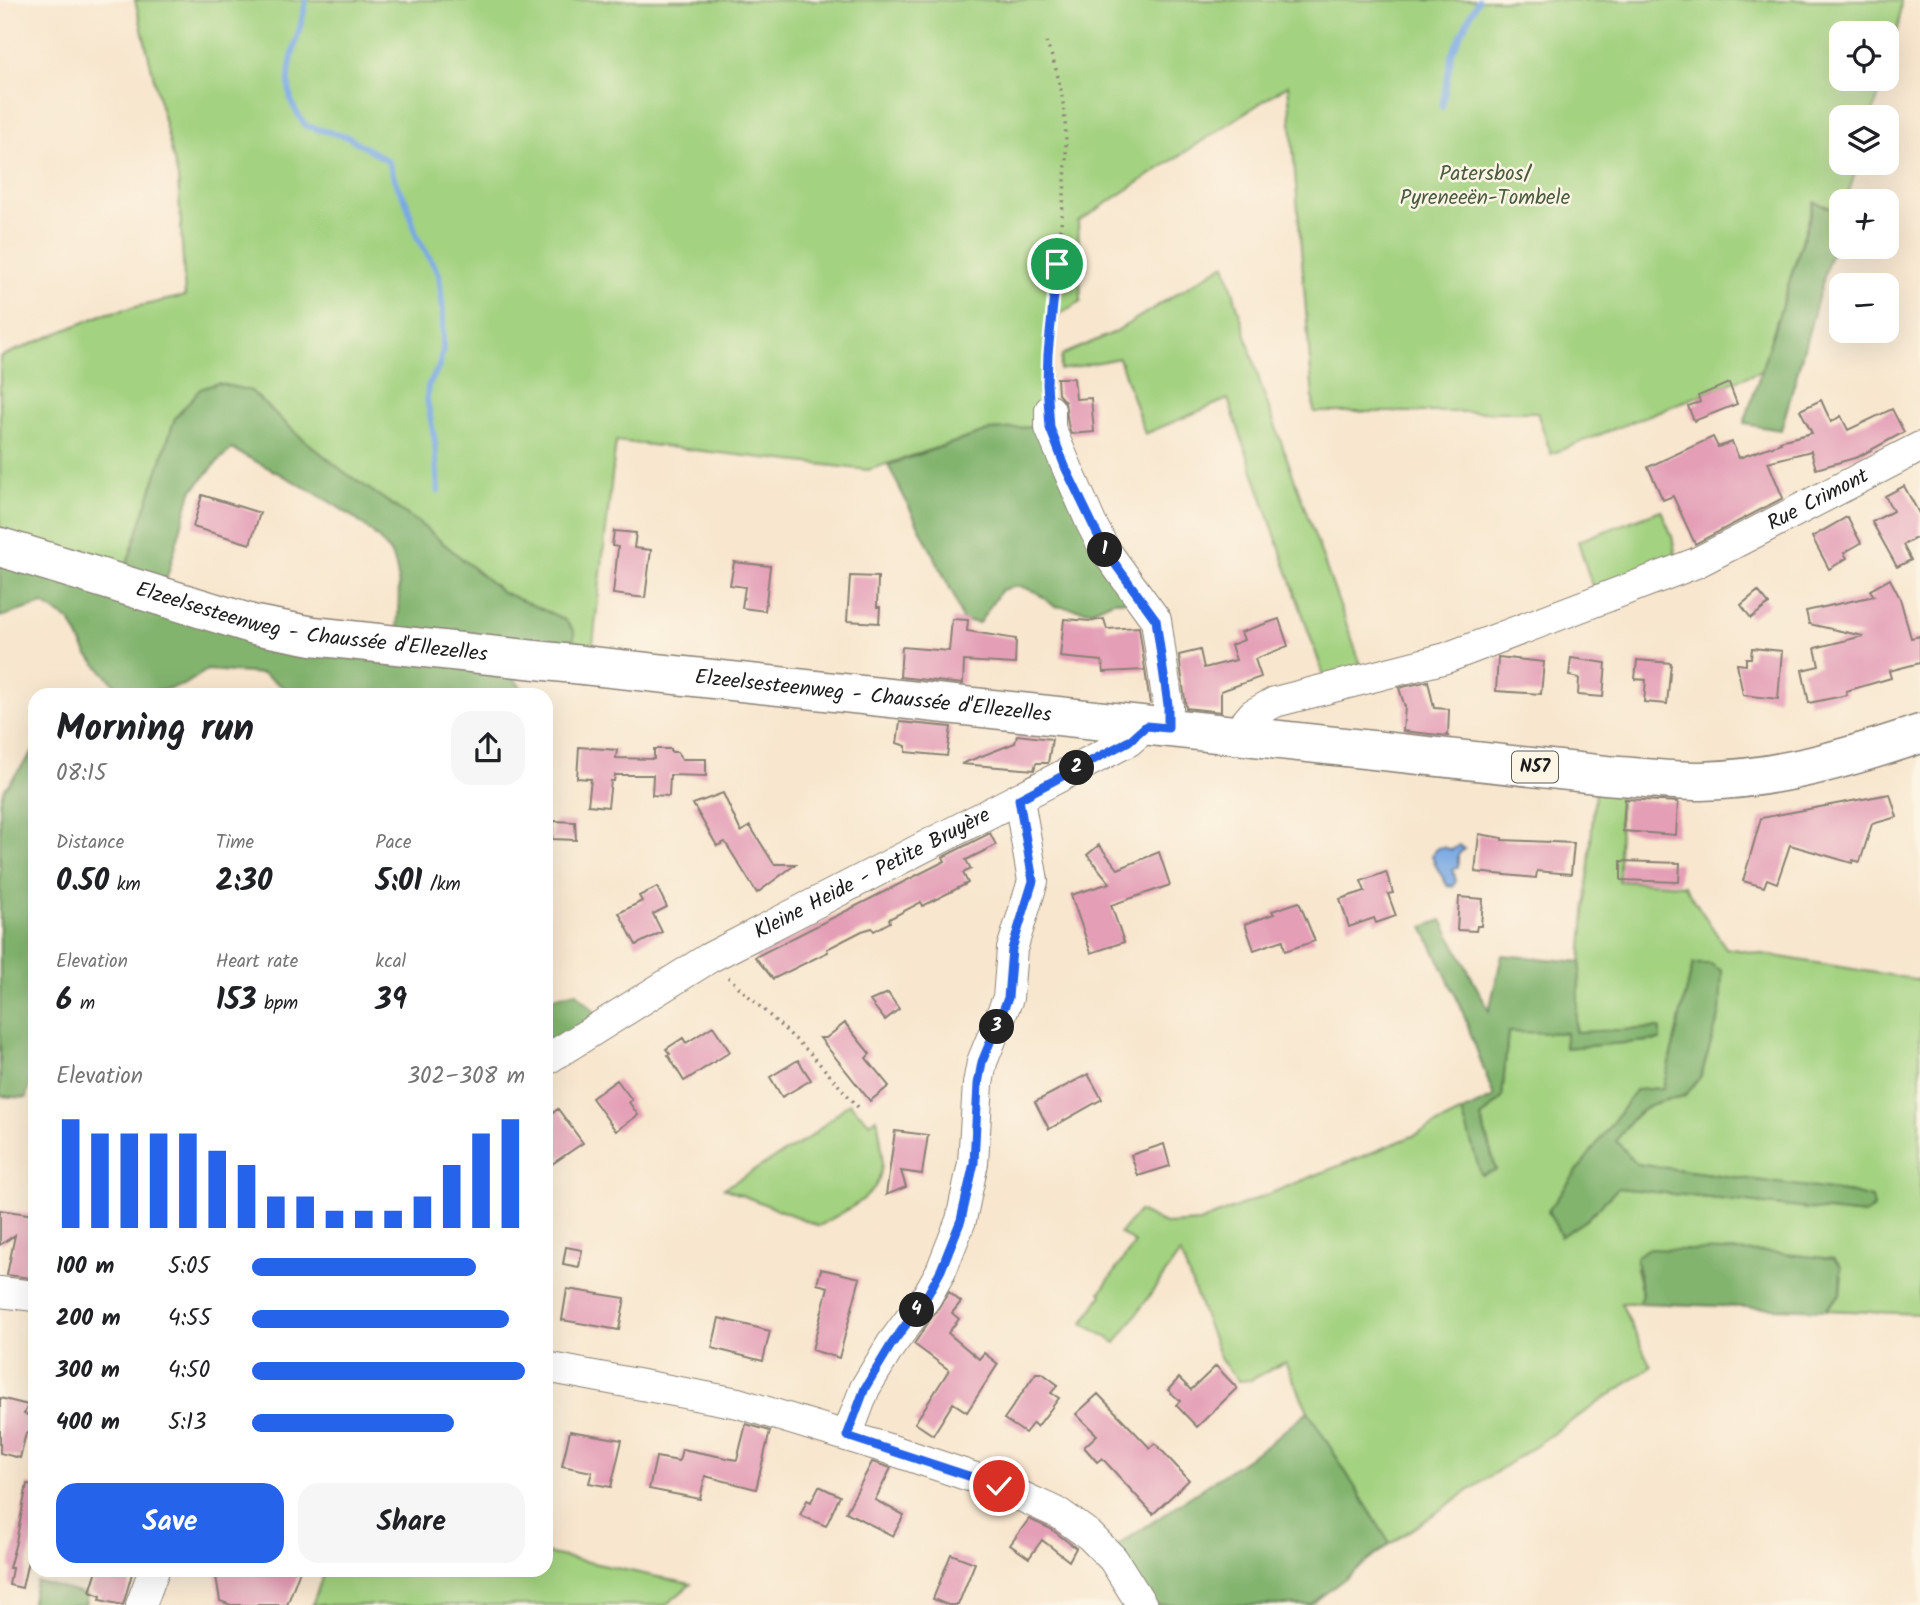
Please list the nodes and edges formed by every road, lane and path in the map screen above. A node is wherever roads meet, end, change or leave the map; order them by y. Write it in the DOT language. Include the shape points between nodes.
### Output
graph roads {
  1 [pos="1046,42"];
  2 [pos="1050,410"];
  3 [pos="1920,447"];
  4 [pos="0,547"];
  5 [pos="1157,727"];
  6 [pos="1920,734"];
  7 [pos="1234,735"];
  8 [pos="1019,799"];
  9 [pos="709,958"];
  10 [pos="553,1056"];
  11 [pos="858,1107"];
  12 [pos="0,1293"];
  13 [pos="28,1295"];
  14 [pos="553,1368"];
  15 [pos="847,1436"];
  16 [pos="151,1577"];
  17 [pos="141,1605"];
  18 [pos="1142,1605"];
  1 -- 2 [label="path" via="1061,87 1065,118 1062,229 1048,354"];
  2 -- 5 [label="street" via="1050,428 1095,532 1156,620 1168,705"];
  3 -- 7 [label="street, Rue Crimont" via="1715,554 1446,657 1275,702 1253,714"];
  4 -- 5 [label="main road, Elzeelsesteenweg - Chaussée d'Ellezelles / N57" via="255,625 313,636"];
  5 -- 7 [label="main road, Elzeelsesteenweg - Chaussée d'Ellezelles / N57"];
  5 -- 8 [label="street, Kleine Heide - Petite Bruyère"];
  6 -- 7 [label="main road, Elzeelsesteenweg - Chaussée d'Ellezelles / N57" via="1842,760 1758,776 1702,780 1605,775"];
  8 -- 9 [label="street, Kleine Heide - Petite Bruyère"];
  8 -- 15 [label="street" via="1033,881 1012,949 1008,998 982,1062 974,1163 961,1220 927,1296 865,1388"];
  9 -- 10 [label="street, Kleine Heide - Petite Bruyère"];
  9 -- 11 [label="path" via="809,1052"];
  12 -- 13 [label="street"];
  14 -- 15 [label="street" via="738,1403"];
  15 -- 18 [label="street" via="999,1486 1060,1514 1113,1559"];
  16 -- 17 [label="street"];
}
